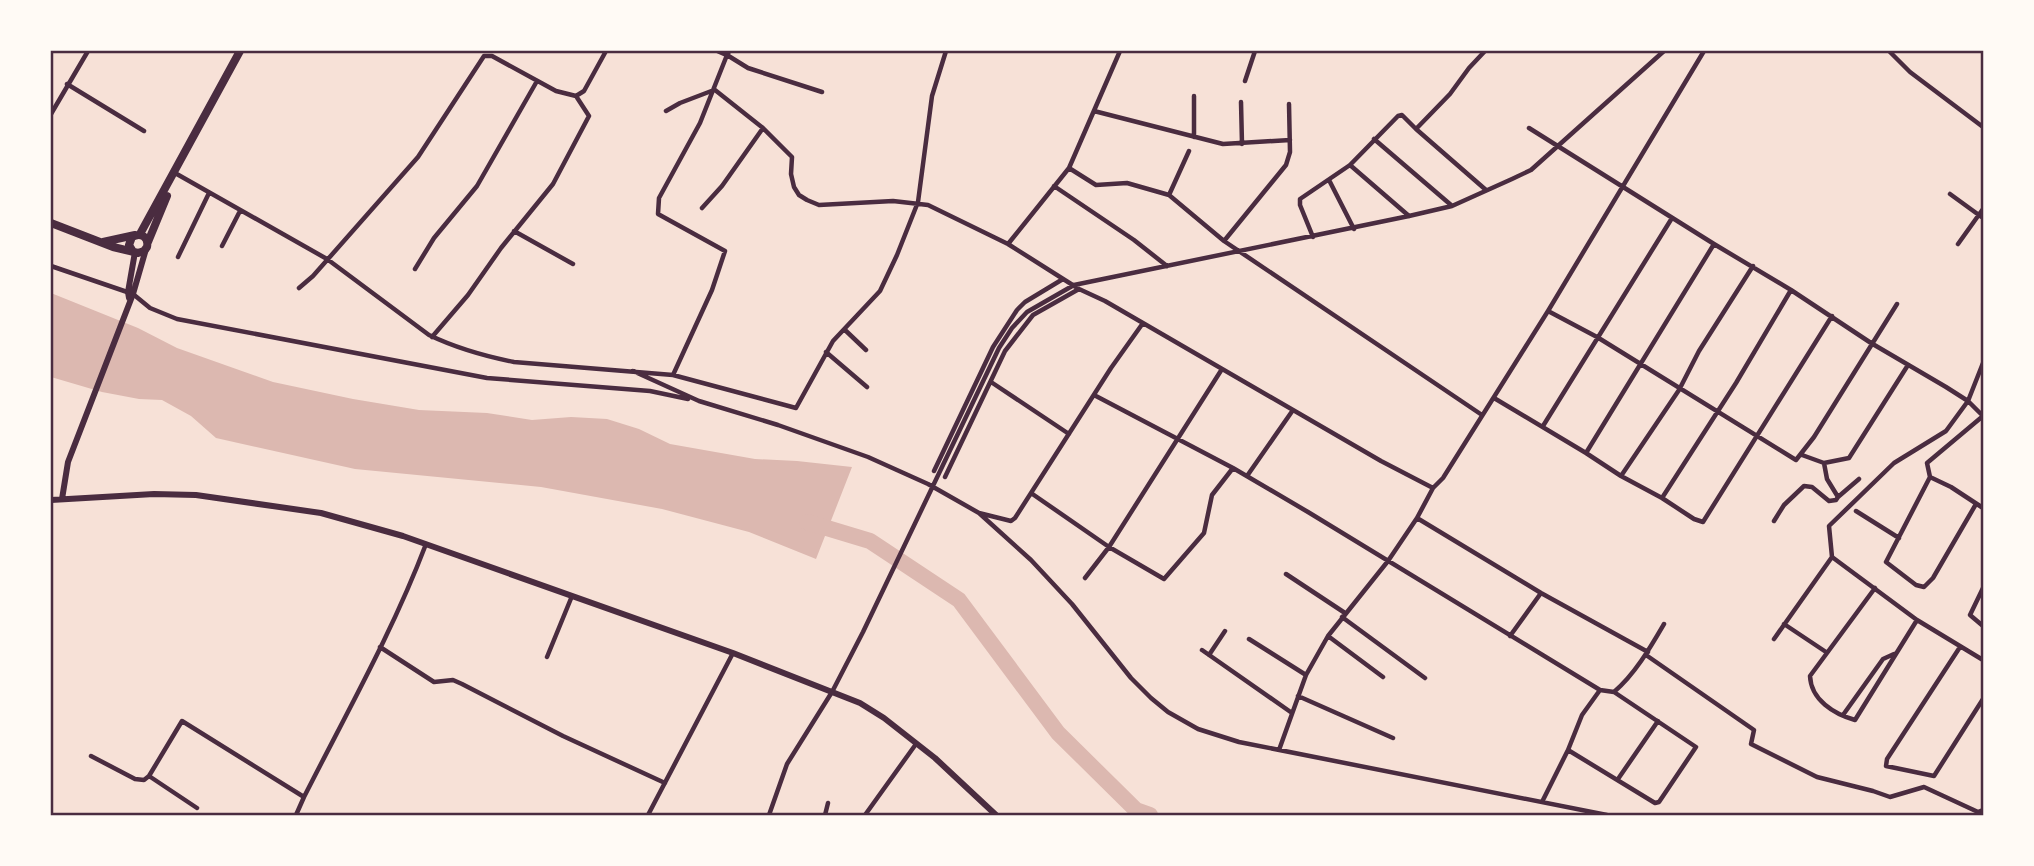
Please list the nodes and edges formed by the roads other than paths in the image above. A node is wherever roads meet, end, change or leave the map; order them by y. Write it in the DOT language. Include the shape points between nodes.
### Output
graph roads {
  1 [pos="88,51"];
  2 [pos="240,51"];
  3 [pos="606,51"];
  4 [pos="718,51"];
  5 [pos="946,51"];
  6 [pos="1120,51"];
  7 [pos="1255,51"];
  8 [pos="1485,51"];
  9 [pos="1664,51"];
  10 [pos="1704,51"];
  11 [pos="1889,51"];
  12 [pos="728,53"];
  13 [pos="1245,80"];
  14 [pos="537,81"];
  15 [pos="67,84"];
  16 [pos="715,90"];
  17 [pos="822,92"];
  18 [pos="576,96"];
  19 [pos="1194,96"];
  20 [pos="1241,102"];
  21 [pos="1289,104"];
  22 [pos="666,111"];
  23 [pos="1094,111"];
  24 [pos="51,114"];
  25 [pos="1983,127"];
  26 [pos="763,128"];
  27 [pos="1529,128"];
  28 [pos="1416,129"];
  29 [pos="145,131"];
  30 [pos="1194,137"];
  31 [pos="1374,139"];
  32 [pos="1290,140"];
  33 [pos="1242,144"];
  34 [pos="1557,146"];
  35 [pos="1189,151"];
  36 [pos="1350,164"];
  37 [pos="1069,168"];
  38 [pos="174,173"];
  39 [pos="1329,180"];
  40 [pos="1054,186"];
  41 [pos="1623,187"];
  42 [pos="1487,191"];
  43 [pos="209,193"];
  44 [pos="1950,194"];
  45 [pos="1169,195"];
  46 [pos="918,202"];
  47 [pos="1452,205"];
  48 [pos="702,208"];
  49 [pos="240,211"];
  50 [pos="1982,214"];
  51 [pos="1409,216"];
  52 [pos="1672,218"];
  53 [pos="51,223"];
  54 [pos="1354,229"];
  55 [pos="514,231"];
  56 [pos="137,235"];
  57 [pos="1313,237"];
  58 [pos="1224,241"];
  59 [pos="100,242"];
  60 [pos="1008,244"];
  61 [pos="1714,244"];
  62 [pos="1958,244"];
  63 [pos="147,245"];
  64 [pos="222,246"];
  65 [pos="133,251"];
  66 [pos="1241,251"];
  67 [pos="178,257"];
  68 [pos="327,259"];
  69 [pos="573,264"];
  70 [pos="51,266"];
  71 [pos="1753,266"];
  72 [pos="1167,267"];
  73 [pos="415,270"];
  74 [pos="1063,279"];
  75 [pos="1074,285"];
  76 [pos="299,288"];
  77 [pos="1079,289"];
  78 [pos="1791,290"];
  79 [pos="129,297"];
  80 [pos="1898,304"];
  81 [pos="1548,310"];
  82 [pos="1832,316"];
  83 [pos="1143,323"];
  84 [pos="845,330"];
  85 [pos="432,337"];
  86 [pos="1597,338"];
  87 [pos="1871,343"];
  88 [pos="866,350"];
  89 [pos="826,352"];
  90 [pos="1983,363"];
  91 [pos="1640,365"];
  92 [pos="1908,365"];
  93 [pos="1222,369"];
  94 [pos="633,372"];
  95 [pos="673,375"];
  96 [pos="990,381"];
  97 [pos="867,387"];
  98 [pos="1679,390"];
  99 [pos="1094,395"];
  100 [pos="1494,398"];
  101 [pos="699,401"];
  102 [pos="1968,401"];
  103 [pos="1293,410"];
  104 [pos="1717,412"];
  105 [pos="1482,415"];
  106 [pos="1983,416"];
  107 [pos="1543,426"];
  108 [pos="1069,434"];
  109 [pos="1757,436"];
  110 [pos="1178,439"];
  111 [pos="1586,453"];
  112 [pos="1801,455"];
  113 [pos="1824,463"];
  114 [pos="1233,468"];
  115 [pos="934,471"];
  116 [pos="1247,476"];
  117 [pos="945,477"];
  118 [pos="1621,477"];
  119 [pos="1930,477"];
  120 [pos="1860,479"];
  121 [pos="931,486"];
  122 [pos="1433,488"];
  123 [pos="1031,493"];
  124 [pos="1838,496"];
  125 [pos="1662,498"];
  126 [pos="62,499"];
  127 [pos="51,500"];
  128 [pos="1976,504"];
  129 [pos="1983,508"];
  130 [pos="1856,511"];
  131 [pos="979,513"];
  132 [pos="1417,518"];
  133 [pos="1774,521"];
  134 [pos="1899,538"];
  135 [pos="426,544"];
  136 [pos="1109,547"];
  137 [pos="1832,558"];
  138 [pos="1388,561"];
  139 [pos="1286,573"];
  140 [pos="1085,578"];
  141 [pos="1875,588"];
  142 [pos="1983,588"];
  143 [pos="1541,593"];
  144 [pos="572,596"];
  145 [pos="1344,615"];
  146 [pos="1917,620"];
  147 [pos="1664,624"];
  148 [pos="1784,624"];
  149 [pos="1983,626"];
  150 [pos="1225,631"];
  151 [pos="1328,636"];
  152 [pos="1510,636"];
  153 [pos="1249,639"];
  154 [pos="1774,639"];
  155 [pos="1960,646"];
  156 [pos="380,647"];
  157 [pos="1202,650"];
  158 [pos="1826,652"];
  159 [pos="733,653"];
  160 [pos="1647,653"];
  161 [pos="1894,654"];
  162 [pos="1209,655"];
  163 [pos="547,657"];
  164 [pos="1983,660"];
  165 [pos="1306,675"];
  166 [pos="1383,677"];
  167 [pos="1425,678"];
  168 [pos="1600,690"];
  169 [pos="832,692"];
  170 [pos="1614,692"];
  171 [pos="1298,696"];
  172 [pos="1983,699"];
  173 [pos="1292,713"];
  174 [pos="1843,715"];
  175 [pos="1658,722"];
  176 [pos="1393,738"];
  177 [pos="916,744"];
  178 [pos="1279,750"];
  179 [pos="1568,750"];
  180 [pos="90,756"];
  181 [pos="149,776"];
  182 [pos="1618,779"];
  183 [pos="665,783"];
  184 [pos="304,797"];
  185 [pos="1542,802"];
  186 [pos="828,803"];
  187 [pos="197,808"];
  188 [pos="1983,810"];
  189 [pos="296,815"];
  190 [pos="648,815"];
  191 [pos="769,815"];
  192 [pos="824,815"];
  193 [pos="865,815"];
  194 [pos="996,815"];
  195 [pos="1607,815"];
  1 -- 15 [label="street"];
  2 -- 38 [label="highway"];
  3 -- 18 [label="street" via="584,91"];
  4 -- 12 [label="street"];
  5 -- 46 [label="street" via="932,96"];
  6 -- 23 [label="street"];
  7 -- 13 [label="street"];
  8 -- 28 [label="street"];
  9 -- 34 [label="street"];
  10 -- 41 [label="street"];
  11 -- 25 [label="street"];
  12 -- 16 [label="street"];
  12 -- 17 [label="street" via="748,68"];
  14 -- 18 [label="street"];
  14 -- 68 [label="street" via="484,56 418,157"];
  14 -- 73 [label="street" via="477,186 434,238"];
  15 -- 24 [label="street"];
  15 -- 29 [label="street"];
  16 -- 22 [label="street"];
  16 -- 26 [label="street"];
  16 -- 95 [label="street" via="657,208 658,214 724,251 712,290"];
  18 -- 55 [label="street" via="589,113 584,126 552,184"];
  19 -- 30 [label="street"];
  20 -- 33 [label="street"];
  21 -- 32 [label="street"];
  23 -- 30 [label="street"];
  23 -- 37 [label="street"];
  26 -- 46 [label="street" via="791,156 799,195 818,205"];
  26 -- 48 [label="street"];
  27 -- 34 [label="street"];
  28 -- 31 [label="street" via="1400,115"];
  28 -- 42 [label="street"];
  30 -- 33 [label="street"];
  31 -- 36 [label="street"];
  31 -- 47 [label="street"];
  32 -- 33 [label="street"];
  32 -- 58 [label="street" via="1286,165"];
  34 -- 41 [label="street"];
  34 -- 42 [label="street" via="1531,170"];
  35 -- 45 [label="street"];
  36 -- 39 [label="street"];
  36 -- 51 [label="street"];
  37 -- 40 [label="street"];
  37 -- 45 [label="street" via="1096,186 1128,183"];
  38 -- 43 [label="street"];
  38 -- 56 [label="highway"];
  38 -- 63 [label="highway"];
  39 -- 54 [label="street"];
  39 -- 57 [label="street" via="1299,201"];
  40 -- 60 [label="street"];
  40 -- 72 [label="street"];
  41 -- 52 [label="street"];
  41 -- 81 [label="street"];
  42 -- 47 [label="street"];
  43 -- 49 [label="street"];
  43 -- 67 [label="street"];
  44 -- 50 [label="street"];
  45 -- 58 [label="street"];
  46 -- 60 [label="street"];
  46 -- 84 [label="street" via="880,291"];
  47 -- 51 [label="street"];
  49 -- 64 [label="street"];
  49 -- 68 [label="street"];
  50 -- 62 [label="street"];
  51 -- 54 [label="street"];
  52 -- 61 [label="street"];
  52 -- 86 [label="street"];
  53 -- 59 [label="highway"];
  54 -- 57 [label="street"];
  55 -- 69 [label="street"];
  55 -- 85 [label="street"];
  56 -- 59 [label="highway"];
  56 -- 63 [label="highway"];
  56 -- 65 [label="highway" via="129,242"];
  57 -- 66 [label="street"];
  58 -- 66 [label="street"];
  59 -- 65 [label="highway"];
  60 -- 74 [label="street"];
  61 -- 71 [label="street"];
  61 -- 91 [label="street"];
  63 -- 65 [label="highway" via="141,253"];
  63 -- 79 [label="main road"];
  65 -- 79 [label="main road"];
  66 -- 72 [label="street"];
  66 -- 105 [label="street"];
  68 -- 76 [label="street"];
  68 -- 85 [label="street"];
  70 -- 79 [label="street"];
  71 -- 78 [label="street"];
  71 -- 98 [label="street"];
  72 -- 75 [label="street"];
  74 -- 75 [label="street"];
  74 -- 115 [label="street" via="1025,302 1002,333"];
  75 -- 77 [label="street"];
  75 -- 121 [label="street" via="1037,305 1012,328"];
  77 -- 83 [label="street"];
  77 -- 96 [label="street" via="1024,324"];
  78 -- 82 [label="street"];
  78 -- 104 [label="street"];
  79 -- 101 [label="street" via="177,319 436,369 528,382 650,391"];
  79 -- 126 [label="main road" via="68,462"];
  80 -- 87 [label="street"];
  81 -- 86 [label="street"];
  81 -- 100 [label="street"];
  82 -- 87 [label="street"];
  82 -- 109 [label="street"];
  83 -- 93 [label="street"];
  83 -- 99 [label="street"];
  84 -- 88 [label="street"];
  84 -- 89 [label="street"];
  85 -- 94 [label="street" via="503,360"];
  86 -- 91 [label="street"];
  86 -- 107 [label="street"];
  87 -- 92 [label="street"];
  87 -- 112 [label="street"];
  89 -- 95 [label="street" via="796,408"];
  89 -- 97 [label="street"];
  90 -- 102 [label="street"];
  91 -- 98 [label="street"];
  91 -- 111 [label="street"];
  92 -- 102 [label="street"];
  92 -- 113 [label="street" via="1851,456"];
  93 -- 103 [label="street"];
  93 -- 110 [label="street"];
  94 -- 95 [label="street"];
  94 -- 101 [label="street"];
  96 -- 108 [label="street"];
  96 -- 117 [label="street"];
  98 -- 104 [label="street"];
  98 -- 118 [label="street"];
  99 -- 108 [label="street"];
  99 -- 110 [label="street"];
  100 -- 105 [label="street"];
  100 -- 107 [label="street"];
  101 -- 121 [label="street" via="814,437"];
  102 -- 106 [label="street"];
  102 -- 137 [label="street" via="1946,431 1894,463 1833,521 1828,531"];
  103 -- 116 [label="street"];
  103 -- 122 [label="street"];
  104 -- 109 [label="street"];
  104 -- 125 [label="street"];
  105 -- 122 [label="street"];
  106 -- 119 [label="street" via="1929,459"];
  107 -- 111 [label="street"];
  108 -- 123 [label="street"];
  109 -- 112 [label="street" via="1796,460"];
  109 -- 125 [label="street" via="1705,521"];
  110 -- 114 [label="street"];
  110 -- 136 [label="street"];
  111 -- 118 [label="street"];
  112 -- 113 [label="street"];
  113 -- 124 [label="street"];
  114 -- 116 [label="street"];
  114 -- 136 [label="street" via="1212,495 1204,533 1164,579"];
  116 -- 138 [label="street"];
  118 -- 125 [label="street"];
  119 -- 128 [label="street"];
  119 -- 134 [label="street"];
  120 -- 124 [label="street"];
  121 -- 131 [label="street"];
  121 -- 169 [label="street"];
  122 -- 132 [label="street"];
  123 -- 131 [label="street" via="1011,521"];
  123 -- 136 [label="street"];
  124 -- 133 [label="street" via="1829,501 1804,486"];
  126 -- 127 [label="main road"];
  126 -- 135 [label="main road" via="196,495 321,513"];
  128 -- 129 [label="street"];
  128 -- 134 [label="street" via="1924,587 1887,564"];
  130 -- 134 [label="street"];
  131 -- 178 [label="street" via="1031,560 1130,678 1168,712 1198,729"];
  132 -- 138 [label="street"];
  132 -- 143 [label="street"];
  135 -- 144 [label="main road"];
  135 -- 156 [label="street"];
  136 -- 140 [label="street"];
  137 -- 141 [label="street"];
  137 -- 148 [label="street"];
  138 -- 145 [label="street"];
  138 -- 152 [label="street"];
  139 -- 145 [label="street"];
  141 -- 146 [label="street"];
  141 -- 158 [label="street"];
  142 -- 149 [label="street" via="1970,615"];
  143 -- 152 [label="street"];
  143 -- 160 [label="street"];
  144 -- 159 [label="main road"];
  144 -- 163 [label="street"];
  145 -- 151 [label="street"];
  145 -- 167 [label="street"];
  146 -- 155 [label="street"];
  146 -- 161 [label="street"];
  147 -- 160 [label="street"];
  148 -- 154 [label="street"];
  148 -- 158 [label="street"];
  150 -- 162 [label="street"];
  151 -- 165 [label="street"];
  151 -- 166 [label="street"];
  152 -- 168 [label="street"];
  153 -- 165 [label="street"];
  155 -- 164 [label="street"];
  155 -- 172 [label="street" via="1885,765 1934,776"];
  156 -- 183 [label="street" via="434,682 453,680"];
  156 -- 184 [label="street"];
  157 -- 162 [label="street"];
  158 -- 174 [label="street" via="1810,676 1811,683 1820,702"];
  159 -- 169 [label="main road"];
  159 -- 183 [label="street"];
  160 -- 170 [label="street"];
  160 -- 188 [label="street" via="1754,730 1751,744 1817,777 1890,797 1924,787 1978,812"];
  161 -- 174 [label="street" via="1883,659"];
  161 -- 174 [label="street" via="1857,718"];
  162 -- 173 [label="street"];
  165 -- 171 [label="street"];
  168 -- 170 [label="street"];
  168 -- 179 [label="street" via="1582,715"];
  169 -- 177 [label="main road" via="860,703"];
  169 -- 191 [label="street" via="787,764"];
  170 -- 175 [label="street"];
  171 -- 173 [label="street"];
  171 -- 176 [label="street"];
  173 -- 178 [label="street"];
  175 -- 182 [label="street"];
  175 -- 182 [label="street" via="1696,747 1659,802"];
  177 -- 193 [label="street"];
  177 -- 194 [label="main road"];
  178 -- 185 [label="street"];
  179 -- 182 [label="street"];
  179 -- 185 [label="street"];
  180 -- 181 [label="street" via="135,779"];
  181 -- 184 [label="street" via="182,721"];
  181 -- 187 [label="street"];
  183 -- 190 [label="street"];
  184 -- 189 [label="street"];
  185 -- 195 [label="street"];
  186 -- 192 [label="street"];
}
